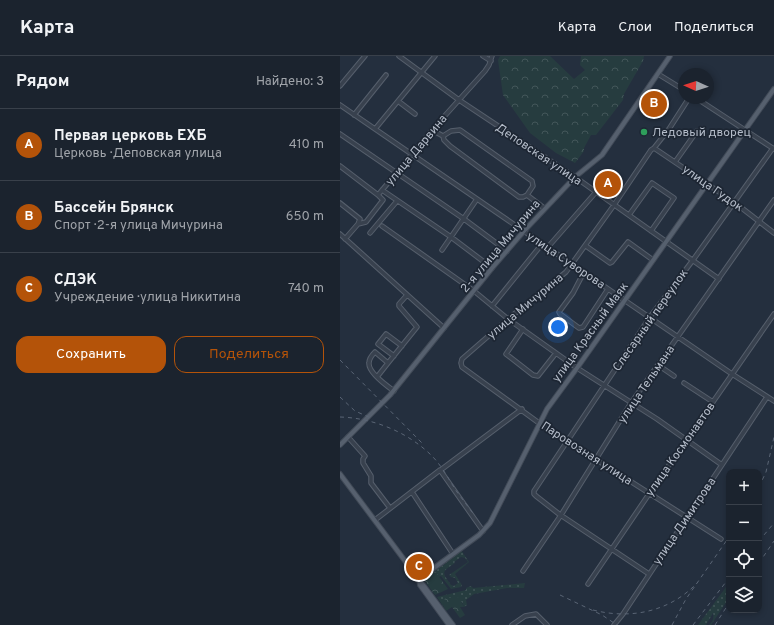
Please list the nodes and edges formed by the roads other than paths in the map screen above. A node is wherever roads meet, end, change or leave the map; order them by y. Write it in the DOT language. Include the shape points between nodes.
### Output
graph roads {
  1 [pos="365,56"];
  2 [pos="399,56"];
  3 [pos="435,56"];
  4 [pos="483,56"];
  5 [pos="492,56"];
  6 [pos="670,56"];
  7 [pos="491,61"];
  8 [pos="422,73"];
  9 [pos="658,74"];
  10 [pos="386,75"];
  11 [pos="340,86"];
  12 [pos="678,86"];
  13 [pos="774,89"];
  14 [pos="459,100"];
  15 [pos="398,101"];
  16 [pos="685,104"];
  17 [pos="705,104"];
  18 [pos="340,105"];
  19 [pos="415,114"];
  20 [pos="354,115"];
  21 [pos="375,129"];
  22 [pos="432,130"];
  23 [pos="744,130"];
  24 [pos="697,131"];
  25 [pos="340,134"];
  26 [pos="444,136"];
  27 [pos="774,148"];
  28 [pos="652,149"];
  29 [pos="413,155"];
  30 [pos="675,162"];
  31 [pos="340,166"];
  32 [pos="397,173"];
  33 [pos="575,177"];
  34 [pos="707,184"];
  35 [pos="382,190"];
  36 [pos="596,192"];
  37 [pos="388,194"];
  38 [pos="378,195"];
  39 [pos="527,195"];
  40 [pos="477,199"];
  41 [pos="383,200"];
  42 [pos="774,200"];
  43 [pos="397,201"];
  44 [pos="734,202"];
  45 [pos="340,203"];
  46 [pos="614,205"];
  47 [pos="544,208"];
  48 [pos="629,215"];
  49 [pos="464,219"];
  50 [pos="759,222"];
  51 [pos="358,224"];
  52 [pos="382,226"];
  53 [pos="524,231"];
  54 [pos="651,231"];
  55 [pos="370,233"];
  56 [pos="774,233"];
  57 [pos="340,234"];
  58 [pos="451,237"];
  59 [pos="345,239"];
  60 [pos="667,242"];
  61 [pos="542,244"];
  62 [pos="586,246"];
  63 [pos="548,247"];
  64 [pos="442,250"];
  65 [pos="507,251"];
  66 [pos="653,260"];
  67 [pos="693,260"];
  68 [pos="573,264"];
  69 [pos="492,268"];
  70 [pos="584,272"];
  71 [pos="719,279"];
  72 [pos="608,289"];
  73 [pos="474,291"];
  74 [pos="407,295"];
  75 [pos="625,300"];
  76 [pos="492,306"];
  77 [pos="774,314"];
  78 [pos="650,317"];
  79 [pos="508,319"];
  80 [pos="444,328"];
  81 [pos="522,329"];
  82 [pos="678,337"];
  83 [pos="402,346"];
  84 [pos="556,353"];
  85 [pos="394,356"];
  86 [pos="462,359"];
  87 [pos="388,363"];
  88 [pos="658,365"];
  89 [pos="577,368"];
  90 [pos="732,374"];
  91 [pos="674,376"];
  92 [pos="377,377"];
  93 [pos="684,383"];
  94 [pos="604,385"];
  95 [pos="394,391"];
  96 [pos="767,397"];
  97 [pos="774,401"];
  98 [pos="712,402"];
  99 [pos="632,403"];
  100 [pos="522,409"];
  101 [pos="539,423"];
  102 [pos="348,437"];
  103 [pos="568,440"];
  104 [pos="686,440"];
  105 [pos="340,445"];
  106 [pos="597,458"];
  107 [pos="722,465"];
  108 [pos="441,469"];
  109 [pos="340,474"];
  110 [pos="412,492"];
  111 [pos="649,494"];
  112 [pos="390,508"];
  113 [pos="561,515"];
  114 [pos="687,517"];
  115 [pos="375,520"];
  116 [pos="483,531"];
  117 [pos="721,539"];
  118 [pos="612,548"];
  119 [pos="453,554"];
  120 [pos="523,571"];
  121 [pos="649,574"];
  122 [pos="419,579"];
  123 [pos="588,584"];
  124 [pos="449,625"];
  125 [pos="453,625"];
  126 [pos="512,625"];
  127 [pos="547,625"];
  128 [pos="614,625"];
  1 -- 11 [label="street"];
  2 -- 8 [label="street, Деповская улица"];
  3 -- 8 [label="street"];
  4 -- 7 [label="street"];
  5 -- 7 [label="street, улица Дарвина"];
  6 -- 9 [label="main road, 2-я улица Мичурина"];
  7 -- 14 [label="street, улица Дарвина"];
  8 -- 14 [label="street, Деповская улица"];
  8 -- 15 [label="street"];
  9 -- 12 [label="street"];
  9 -- 33 [label="main road, 2-я улица Мичурина" via="602,155"];
  10 -- 20 [label="street"];
  13 -- 23 [label="main road, улица Красный Маяк"];
  14 -- 22 [label="street, улица Дарвина"];
  14 -- 33 [label="street, Деповская улица"];
  15 -- 19 [label="street"];
  15 -- 21 [label="street"];
  16 -- 28 [label="street, улица Мичурина"];
  17 -- 23 [label="street"];
  18 -- 20 [label="street, улица Суворова"];
  20 -- 21 [label="street, улица Суворова"];
  21 -- 29 [label="street, улица Суворова"];
  22 -- 26 [label="street"];
  22 -- 29 [label="street, улица Дарвина"];
  23 -- 27 [label="street"];
  23 -- 34 [label="main road, улица Красный Маяк"];
  24 -- 30 [label="street"];
  25 -- 32 [label="street"];
  26 -- 39 [label="street" via="444,140 450,146 519,197"];
  26 -- 39 [label="street" via="451,131 460,130 532,181 533,186"];
  27 -- 44 [label="street, Слесарный переулок"];
  28 -- 30 [label="street, улица Гудок"];
  28 -- 46 [label="street, улица Мичурина"];
  29 -- 32 [label="street, улица Дарвина"];
  29 -- 40 [label="street, улица Суворова"];
  30 -- 34 [label="street, улица Гудок"];
  31 -- 38 [label="street"];
  32 -- 35 [label="street, улица Дарвина"];
  32 -- 49 [label="street"];
  33 -- 36 [label="street, Деповская улица"];
  33 -- 47 [label="main road, 2-я улица Мичурина"];
  34 -- 44 [label="street, улица Гудок"];
  34 -- 60 [label="main road, улица Красный Маяк"];
  35 -- 37 [label="street"];
  35 -- 38 [label="street, улица Дарвина"];
  36 -- 46 [label="street, Деповская улица"];
  36 -- 63 [label="street"];
  37 -- 41 [label="street"];
  37 -- 43 [label="street"];
  38 -- 41 [label="street, улица Дарвина"];
  39 -- 47 [label="street"];
  40 -- 49 [label="street"];
  40 -- 53 [label="street, улица Суворова"];
  41 -- 51 [label="street, улица Дарвина" via="366,222"];
  42 -- 50 [label="street, улица Тельмана"];
  43 -- 55 [label="street"];
  43 -- 58 [label="street"];
  44 -- 50 [label="street, улица Гудок"];
  44 -- 67 [label="street, Слесарный переулок"];
  45 -- 51 [label="street" via="358,216"];
  46 -- 48 [label="street, Деповская улица"];
  46 -- 62 [label="street, улица Мичурина"];
  47 -- 53 [label="main road, 2-я улица Мичурина"];
  48 -- 54 [label="street, Деповская улица"];
  48 -- 54 [label="street" via="652,183 674,198"];
  49 -- 58 [label="street"];
  49 -- 65 [label="street"];
  50 -- 56 [label="street, улица Гудок"];
  50 -- 71 [label="street, улица Тельмана"];
  51 -- 59 [label="street, улица Дарвина"];
  52 -- 73 [label="street"];
  53 -- 61 [label="street, улица Суворова"];
  53 -- 65 [label="main road, 2-я улица Мичурина"];
  54 -- 60 [label="street, Деповская улица"];
  57 -- 59 [label="street"];
  58 -- 64 [label="street"];
  58 -- 69 [label="street"];
  59 -- 74 [label="street"];
  60 -- 66 [label="main road, улица Красный Маяк"];
  60 -- 67 [label="street, Деповская улица"];
  61 -- 63 [label="street, улица Суворова"];
  61 -- 76 [label="street"];
  62 -- 66 [label="street" via="610,263 628,242"];
  62 -- 68 [label="street, улица Мичурина"];
  63 -- 68 [label="street, улица Суворова"];
  65 -- 69 [label="main road, 2-я улица Мичурина"];
  66 -- 75 [label="main road, улица Красный Маяк"];
  67 -- 71 [label="street, Деповская улица"];
  67 -- 78 [label="street, Слесарный переулок"];
  68 -- 70 [label="street, улица Суворова"];
  68 -- 79 [label="street, улица Мичурина"];
  69 -- 73 [label="main road, 2-я улица Мичурина"];
  70 -- 72 [label="street, улица Суворова"];
  70 -- 72 [label="street" via="559,312 579,328 583,327"];
  71 -- 82 [label="street, улица Тельмана"];
  72 -- 75 [label="street, улица Суворова"];
  73 -- 76 [label="street"];
  73 -- 80 [label="main road, 2-я улица Мичурина"];
  74 -- 80 [label="street"];
  74 -- 83 [label="street" via="399,306 417,327"];
  75 -- 78 [label="street, улица Суворова"];
  75 -- 89 [label="main road, улица Красный Маяк"];
  76 -- 79 [label="street"];
  77 -- 90 [label="street, улица Космонавтов"];
  78 -- 82 [label="street, улица Суворова"];
  78 -- 94 [label="street, Слесарный переулок"];
  79 -- 81 [label="street"];
  79 -- 86 [label="street, улица Мичурина"];
  80 -- 95 [label="main road, 2-я улица Мичурина"];
  81 -- 84 [label="street"];
  81 -- 84 [label="street" via="506,354 533,375 538,376"];
  82 -- 88 [label="street, улица Тельмана"];
  82 -- 90 [label="street, улица Суворова"];
  83 -- 85 [label="street"];
  83 -- 85 [label="street" via="386,334 378,344"];
  84 -- 89 [label="street"];
  85 -- 87 [label="street"];
  86 -- 100 [label="street, Паровозная улица" via="462,367"];
  87 -- 92 [label="street"];
  87 -- 92 [label="street" via="375,352 370,358 369,367"];
  88 -- 91 [label="street"];
  88 -- 99 [label="street, улица Тельмана"];
  89 -- 94 [label="street"];
  89 -- 101 [label="main road, улица Красный Маяк" via="546,409"];
  90 -- 96 [label="street, улица Суворова"];
  90 -- 98 [label="street, улица Космонавтов"];
  92 -- 95 [label="street"];
  93 -- 98 [label="street"];
  94 -- 99 [label="street"];
  94 -- 103 [label="street, Слесарный переулок"];
  95 -- 102 [label="main road, 2-я улица Мичурина"];
  96 -- 97 [label="street, улица Суворова"];
  96 -- 107 [label="street, улица Димитрова"];
  98 -- 104 [label="street, улица Космонавтов"];
  99 -- 104 [label="street"];
  99 -- 106 [label="street, улица Тельмана"];
  100 -- 101 [label="street, Паровозная улица"];
  100 -- 108 [label="street"];
  101 -- 103 [label="street, Паровозная улица"];
  101 -- 116 [label="main road, улица Красный Маяк" via="490,523"];
  102 -- 105 [label="main road, 2-я улица Мичурина"];
  102 -- 112 [label="street" via="365,456 363,463 372,482"];
  103 -- 106 [label="street, Паровозная улица"];
  103 -- 113 [label="street, Слесарный переулок" via="534,491 536,496"];
  104 -- 107 [label="street"];
  104 -- 111 [label="street, улица Космонавтов"];
  106 -- 111 [label="street, Паровозная улица"];
  106 -- 113 [label="street, улица Тельмана"];
  107 -- 114 [label="street, улица Димитрова"];
  108 -- 110 [label="street"];
  108 -- 116 [label="street"];
  109 -- 115 [label="main road"];
  110 -- 112 [label="street"];
  110 -- 119 [label="street"];
  111 -- 114 [label="street, Паровозная улица"];
  111 -- 118 [label="street, улица Космонавтов"];
  112 -- 115 [label="street"];
  113 -- 118 [label="street"];
  113 -- 120 [label="street, улица Тельмана"];
  114 -- 117 [label="street, Паровозная улица"];
  114 -- 121 [label="street, улица Димитрова"];
  115 -- 122 [label="main road"];
  116 -- 119 [label="main road, улица Красный Маяк"];
  118 -- 121 [label="street"];
  118 -- 123 [label="street, улица Космонавтов"];
  119 -- 122 [label="main road, улица Красный Маяк"];
  121 -- 128 [label="street, улица Димитрова"];
  122 -- 124 [label="main road" via="420,585"];
  122 -- 125 [label="main road"];
  126 -- 127 [label="street" via="525,616 536,614"];
}
